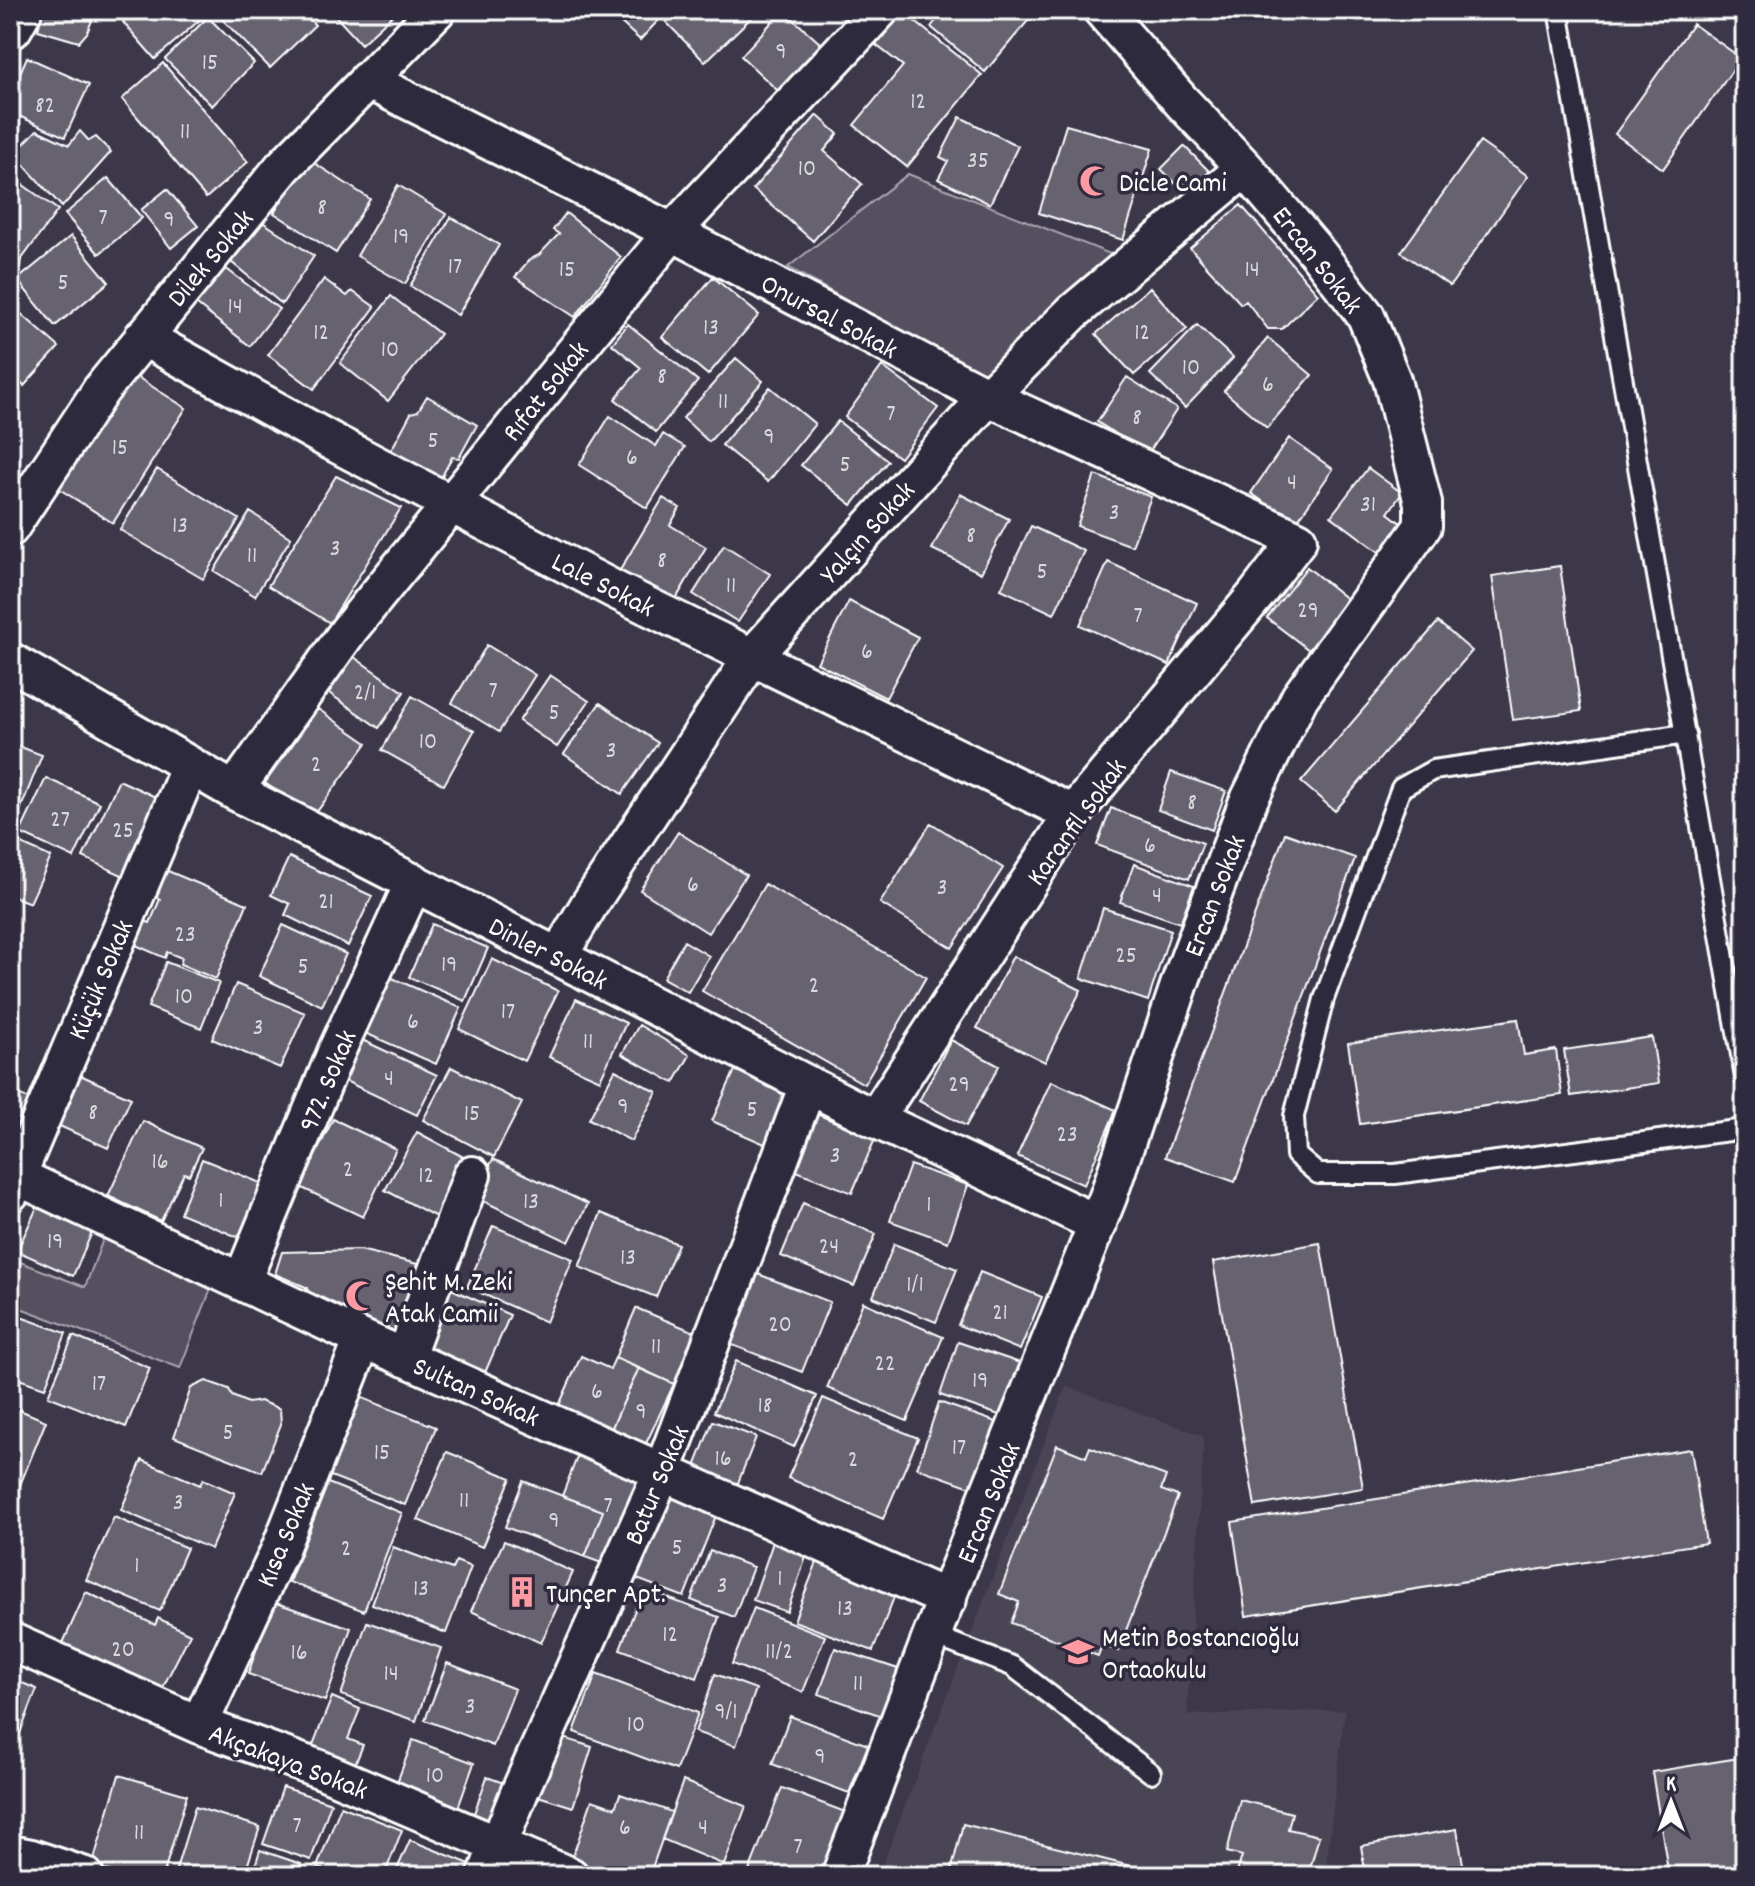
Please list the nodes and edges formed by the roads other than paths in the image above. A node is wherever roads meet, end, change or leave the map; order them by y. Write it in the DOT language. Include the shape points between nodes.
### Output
graph roads {
  1 [pos="19,10"];
  2 [pos="437,10"];
  3 [pos="880,10"];
  4 [pos="1102,10"];
  5 [pos="1558,10"];
  6 [pos="10,26"];
  7 [pos="367,80"];
  8 [pos="1245,168"];
  9 [pos="672,232"];
  10 [pos="143,337"];
  11 [pos="988,397"];
  12 [pos="451,503"];
  13 [pos="10,528"];
  14 [pos="1298,540"];
  15 [pos="753,656"];
  16 [pos="10,661"];
  17 [pos="1686,734"];
  18 [pos="190,766"];
  19 [pos="234,791"];
  20 [pos="1073,814"];
  21 [pos="414,882"];
  22 [pos="558,957"];
  23 [pos="1745,1078"];
  24 [pos="808,1085"];
  25 [pos="875,1119"];
  26 [pos="1745,1129"];
  27 [pos="472,1175"];
  28 [pos="12,1181"];
  29 [pos="1098,1224"];
  30 [pos="242,1281"];
  31 [pos="363,1339"];
  32 [pos="405,1358"];
  33 [pos="662,1473"];
  34 [pos="948,1599"];
  35 [pos="932,1635"];
  36 [pos="10,1641"];
  37 [pos="199,1725"];
  38 [pos="1151,1773"];
  39 [pos="10,1854"];
  40 [pos="492,1860"];
  41 [pos="85,1876"];
  42 [pos="570,1876"];
  43 [pos="840,1876"];
  1 -- 6 [label="street"];
  2 -- 7 [label="street, Dilek Sokak"];
  3 -- 9 [label="street, Rıfat Sokak"];
  4 -- 8 [label="street, Ercan Sokak"];
  5 -- 17 [label="lane"];
  7 -- 9 [label="street, Onursal Sokak"];
  7 -- 10 [label="street, Dilek Sokak" via="283,167"];
  8 -- 11 [label="street, Yalçın Sokak" via="1072,313"];
  8 -- 29 [label="street, Ercan Sokak" via="1366,316 1392,380 1423,503 1423,526 1300,697 1247,804"];
  9 -- 11 [label="street, Onursal Sokak"];
  9 -- 12 [label="street, Rıfat Sokak"];
  10 -- 12 [label="street, Lale Sokak"];
  10 -- 13 [label="street, Dilek Sokak" via="101,390"];
  11 -- 14 [label="street, Onursal Sokak"];
  11 -- 15 [label="street, Yalçın Sokak"];
  12 -- 15 [label="street, Lale Sokak"];
  12 -- 19 [label="street, Rıfat Sokak" via="349,630"];
  14 -- 20 [label="street, Karanfil Sokak"];
  15 -- 20 [label="street, Lale Sokak"];
  15 -- 22 [label="street, Yalçın Sokak"];
  16 -- 18 [label="street, Dinler Sokak"];
  17 -- 23 [label="lane"];
  17 -- 26 [label="lane" via="1433,770 1401,788 1324,999 1294,1116 1296,1155 1318,1174 1395,1174"];
  18 -- 19 [label="street, Dinler Sokak"];
  18 -- 28 [label="street, Küçük Sokak"];
  19 -- 21 [label="street, Dinler Sokak"];
  20 -- 25 [label="street, Karanfil Sokak"];
  21 -- 22 [label="street, Dinler Sokak"];
  21 -- 30 [label="street, 972. Sokak" via="337,1050"];
  22 -- 24 [label="street, Dinler Sokak"];
  24 -- 25 [label="street, Dinler Sokak"];
  24 -- 33 [label="street, Batur Sokak"];
  25 -- 29 [label="street, Dinler Sokak"];
  27 -- 32 [label="street"];
  28 -- 30 [label="street, Sultan Sokak"];
  29 -- 34 [label="street, Ercan Sokak"];
  30 -- 31 [label="street, Sultan Sokak"];
  31 -- 32 [label="street, Sultan Sokak"];
  31 -- 37 [label="street, Kısa Sokak" via="280,1549"];
  32 -- 33 [label="street, Sultan Sokak"];
  33 -- 34 [label="street, Sultan Sokak"];
  33 -- 40 [label="street, Batur Sokak"];
  34 -- 35 [label="street, Ercan Sokak"];
  35 -- 38 [label="lane" via="1012,1666"];
  35 -- 43 [label="street, Ercan Sokak"];
  36 -- 37 [label="street, Akçakaya Sokak"];
  37 -- 40 [label="street, Akçakaya Sokak" via="322,1770"];
  39 -- 41 [label="street"];
  40 -- 42 [label="street, Akçakaya Sokak"];
}
